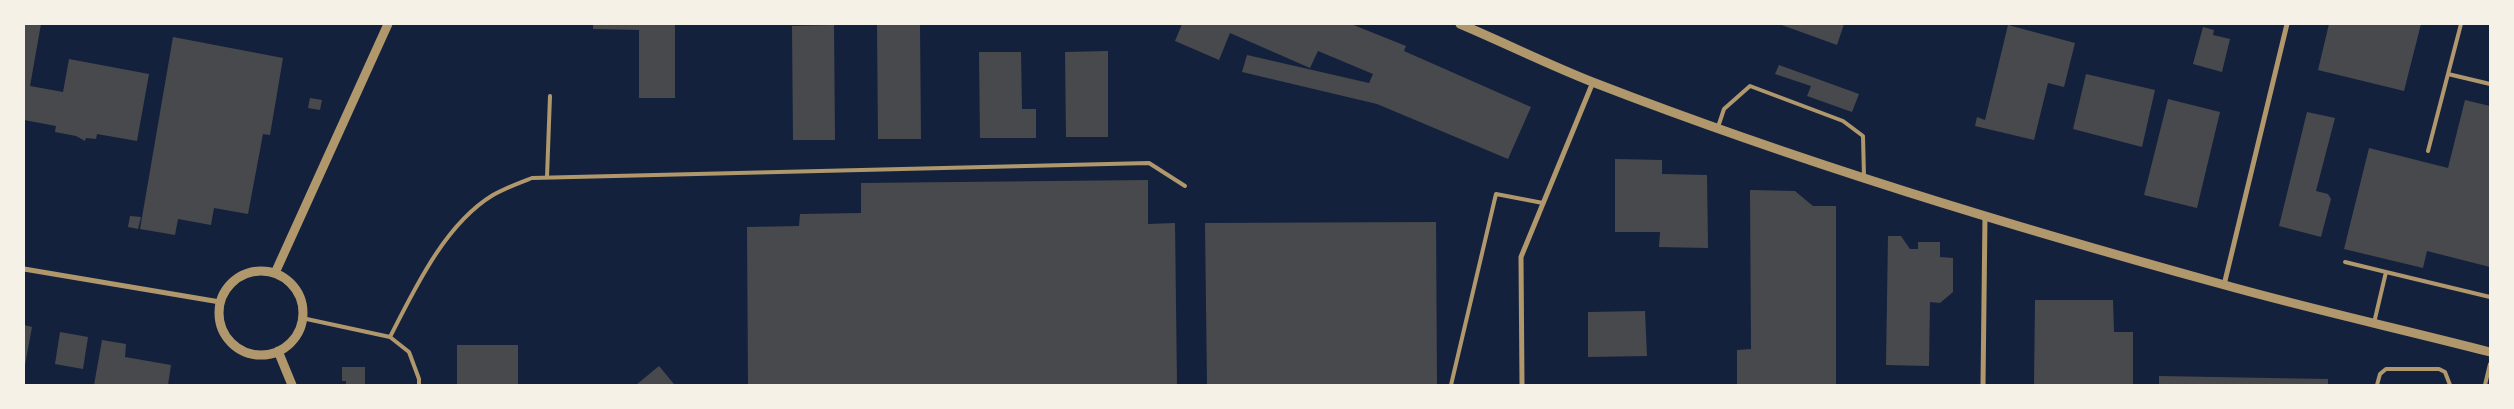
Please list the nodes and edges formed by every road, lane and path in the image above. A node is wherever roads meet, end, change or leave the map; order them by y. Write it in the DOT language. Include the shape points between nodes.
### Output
graph roads {
  1 [pos="388,24"];
  2 [pos="1460,24"];
  3 [pos="2287,24"];
  4 [pos="2461,24"];
  5 [pos="2448,74"];
  6 [pos="1593,82"];
  7 [pos="2490,84"];
  8 [pos="550,96"];
  9 [pos="1718,127"];
  10 [pos="2428,151"];
  11 [pos="547,177"];
  12 [pos="1864,177"];
  13 [pos="1185,186"];
  14 [pos="1543,203"];
  15 [pos="1985,215"];
  16 [pos="2345,262"];
  17 [pos="24,269"];
  18 [pos="2386,272"];
  19 [pos="275,273"];
  20 [pos="2224,285"];
  21 [pos="2490,298"];
  22 [pos="220,302"];
  23 [pos="302,318"];
  24 [pos="2374,323"];
  25 [pos="390,336"];
  26 [pos="278,351"];
  27 [pos="2490,352"];
  28 [pos="2490,364"];
  29 [pos="292,385"];
  30 [pos="419,385"];
  31 [pos="1452,385"];
  32 [pos="1522,385"];
  33 [pos="1983,385"];
  34 [pos="2377,385"];
  35 [pos="2450,385"];
  36 [pos="2485,385"];
  1 -- 19 [label="street"];
  2 -- 6 [label="street"];
  3 -- 20 [label="street"];
  4 -- 5 [label="lane"];
  5 -- 7 [label="lane"];
  5 -- 10 [label="lane"];
  6 -- 9 [label="street"];
  6 -- 14 [label="street"];
  8 -- 11 [label="lane"];
  9 -- 12 [label="street"];
  9 -- 12 [label="lane" via="1724,108 1750,86 1843,121 1863,136"];
  11 -- 13 [label="lane" via="1149,163"];
  11 -- 25 [label="lane" via="532,178 493,195 454,229 413,290"];
  12 -- 15 [label="street"];
  14 -- 31 [label="lane" via="1496,194"];
  14 -- 32 [label="street" via="1521,257"];
  15 -- 20 [label="street"];
  15 -- 33 [label="street"];
  16 -- 18 [label="lane"];
  17 -- 22 [label="street"];
  18 -- 21 [label="lane"];
  18 -- 24 [label="lane"];
  19 -- 22 [label="street" via="248,273 235,280"];
  19 -- 23 [label="street" via="296,291 302,304"];
  20 -- 24 [label="street"];
  22 -- 26 [label="street" via="222,329 239,349 265,355"];
  23 -- 25 [label="lane"];
  23 -- 26 [label="street" via="294,338"];
  24 -- 27 [label="street"];
  25 -- 30 [label="lane" via="409,352"];
  26 -- 29 [label="street"];
  28 -- 36 [label="lane"];
  34 -- 35 [label="lane" via="2380,374 2386,369 2439,369 2445,372"];
}
